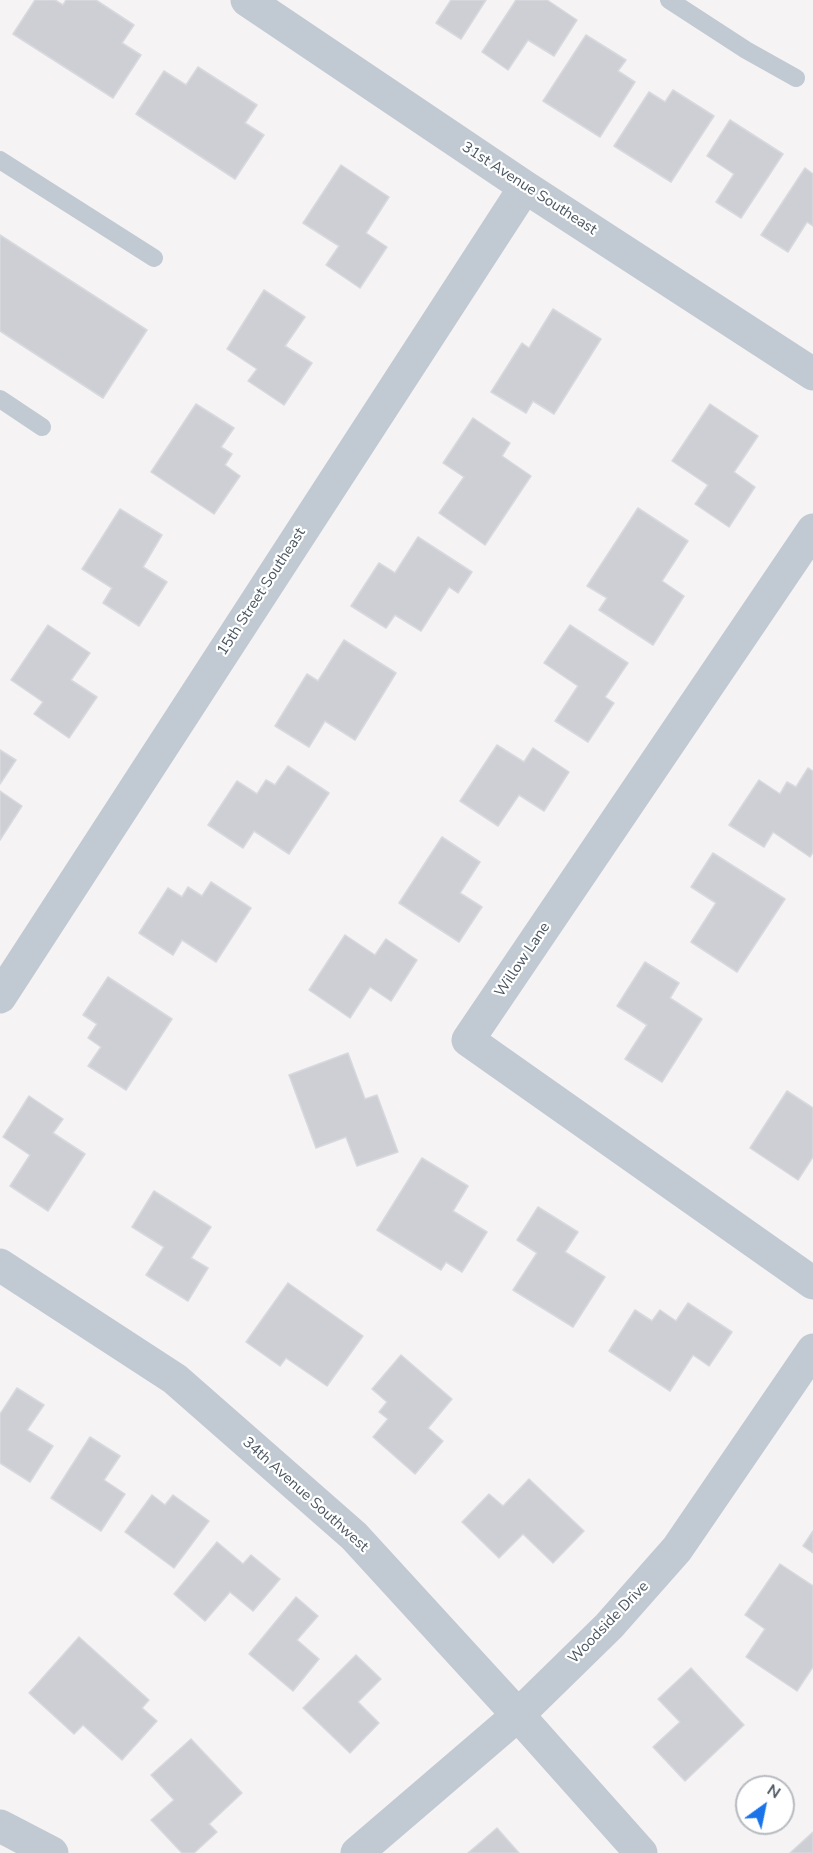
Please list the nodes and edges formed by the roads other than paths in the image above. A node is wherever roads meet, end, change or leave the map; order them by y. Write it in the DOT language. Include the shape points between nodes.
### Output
graph roads {
  1 [pos="247,0"];
  2 [pos="669,0"];
  3 [pos="796,78"];
  4 [pos="0,160"];
  5 [pos="525,187"];
  6 [pos="154,258"];
  7 [pos="813,374"];
  8 [pos="0,399"];
  9 [pos="42,427"];
  10 [pos="813,530"];
  11 [pos="0,997"];
  12 [pos="0,1265"];
  13 [pos="813,1283"];
  14 [pos="813,1350"];
  15 [pos="518,1714"];
  16 [pos="0,1826"];
  17 [pos="52,1853"];
  18 [pos="357,1853"];
  19 [pos="640,1853"];
  1 -- 5 [label="street, 31st Avenue Southeast"];
  2 -- 3 [label="lane"];
  4 -- 6 [label="lane"];
  5 -- 7 [label="street, 31st Avenue Southeast"];
  5 -- 11 [label="street, 15th Street Southeast"];
  8 -- 9 [label="lane"];
  10 -- 13 [label="street, Willow Lane" via="468,1040"];
  12 -- 15 [label="street, 34th Avenue Southwest" via="176,1379 354,1536"];
  14 -- 15 [label="street, Woodside Drive" via="677,1549 609,1626"];
  15 -- 18 [label="street, Woodside Drive"];
  15 -- 19 [label="street, 34th Avenue Southwest"];
  16 -- 17 [label="street"];
}
